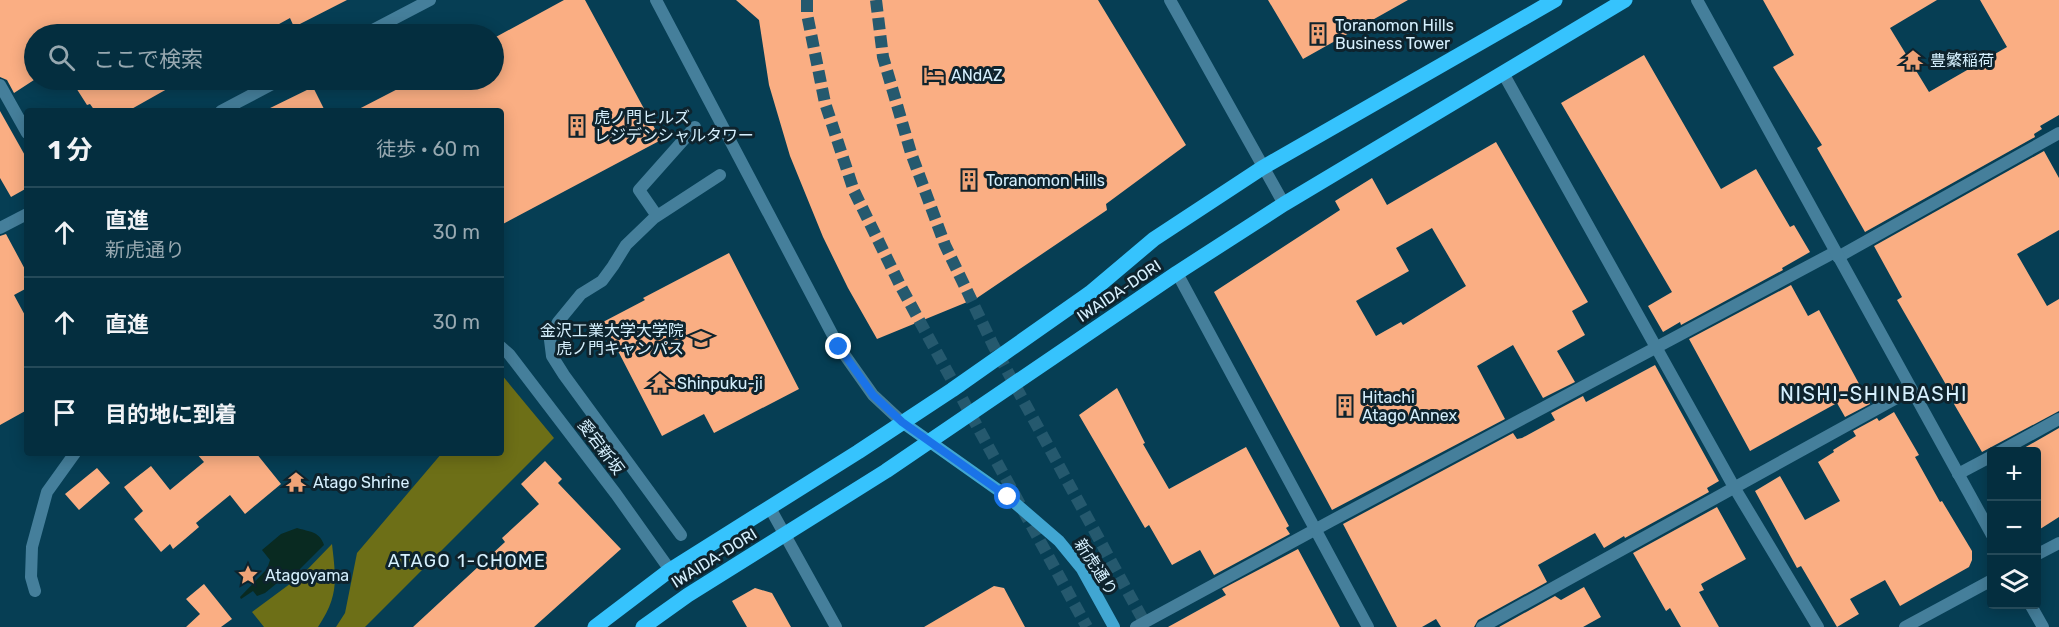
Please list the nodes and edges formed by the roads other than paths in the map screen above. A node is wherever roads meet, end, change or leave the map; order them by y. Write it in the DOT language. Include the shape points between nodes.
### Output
graph roads {
  1 [pos="430,0"];
  2 [pos="656,0"];
  3 [pos="1170,0"];
  4 [pos="1555,0"];
  5 [pos="1625,0"];
  6 [pos="1697,0"];
  7 [pos="384,24"];
  8 [pos="1503,73"];
  9 [pos="0,85"];
  10 [pos="265,90"];
  11 [pos="239,107"];
  12 [pos="695,127"];
  13 [pos="24,128"];
  14 [pos="2059,133"];
  15 [pos="1263,168"];
  16 [pos="720,175"];
  17 [pos="1284,204"];
  18 [pos="24,216"];
  19 [pos="657,216"];
  20 [pos="0,228"];
  21 [pos="1837,255"];
  22 [pos="1178,273"];
  23 [pos="1656,348"];
  24 [pos="504,350"];
  25 [pos="1911,390"];
  26 [pos="2059,419"];
  27 [pos="902,422"];
  28 [pos="928,442"];
  29 [pos="2009,447"];
  30 [pos="73,456"];
  31 [pos="1987,459"];
  32 [pos="1958,474"];
  33 [pos="1734,487"];
  34 [pos="770,508"];
  35 [pos="1987,526"];
  36 [pos="1315,529"];
  37 [pos="681,535"];
  38 [pos="785,535"];
  39 [pos="2059,543"];
  40 [pos="2041,553"];
  41 [pos="670,570"];
  42 [pos="1987,583"];
  43 [pos="35,591"];
  44 [pos="2033,609"];
  45 [pos="595,627"];
  46 [pos="643,627"];
  47 [pos="836,627"];
  48 [pos="1114,627"];
  49 [pos="1136,627"];
  50 [pos="1368,627"];
  51 [pos="1482,627"];
  52 [pos="1818,627"];
  53 [pos="1905,627"];
  54 [pos="2043,627"];
  1 -- 7 [label="street"];
  2 -- 27 [label="street" via="839,347 873,395"];
  3 -- 15 [label="street"];
  4 -- 15 [label="main road, IWAIDA-DORI"];
  5 -- 8 [label="main road, IWAIDA-DORI"];
  6 -- 21 [label="street"];
  8 -- 17 [label="main road, IWAIDA-DORI"];
  8 -- 23 [label="street"];
  9 -- 13 [label="street"];
  10 -- 11 [label="street"];
  12 -- 19 [label="street" via="639,190"];
  14 -- 21 [label="street"];
  15 -- 17 [label="street"];
  15 -- 27 [label="main road, IWAIDA-DORI" via="1154,238 1090,293"];
  16 -- 19 [label="street"];
  17 -- 22 [label="main road, IWAIDA-DORI"];
  18 -- 20 [label="street"];
  19 -- 37 [label="street" via="626,245 602,281 581,294 558,322 550,340 552,356 564,375"];
  21 -- 23 [label="street"];
  21 -- 25 [label="street"];
  22 -- 28 [label="main road, IWAIDA-DORI"];
  22 -- 36 [label="street"];
  23 -- 33 [label="street"];
  23 -- 36 [label="street"];
  24 -- 41 [label="street, 愛宕新坂"];
  25 -- 32 [label="street"];
  25 -- 33 [label="street"];
  26 -- 29 [label="street"];
  27 -- 28 [label="main road, 新虎通り"];
  27 -- 34 [label="main road, IWAIDA-DORI"];
  28 -- 38 [label="main road, IWAIDA-DORI"];
  28 -- 48 [label="main road, 新虎通り" via="1008,497 1059,541 1082,569"];
  30 -- 43 [label="street" via="47,492 32,547 31,577"];
  31 -- 32 [label="street"];
  32 -- 35 [label="street"];
  33 -- 51 [label="street"];
  33 -- 52 [label="street"];
  34 -- 38 [label="street"];
  34 -- 41 [label="main road, IWAIDA-DORI"];
  36 -- 49 [label="street"];
  36 -- 50 [label="street"];
  38 -- 46 [label="main road, IWAIDA-DORI"];
  38 -- 47 [label="street"];
  39 -- 40 [label="street"];
  41 -- 45 [label="main road, IWAIDA-DORI"];
  42 -- 53 [label="street"];
  44 -- 54 [label="street"];
}
